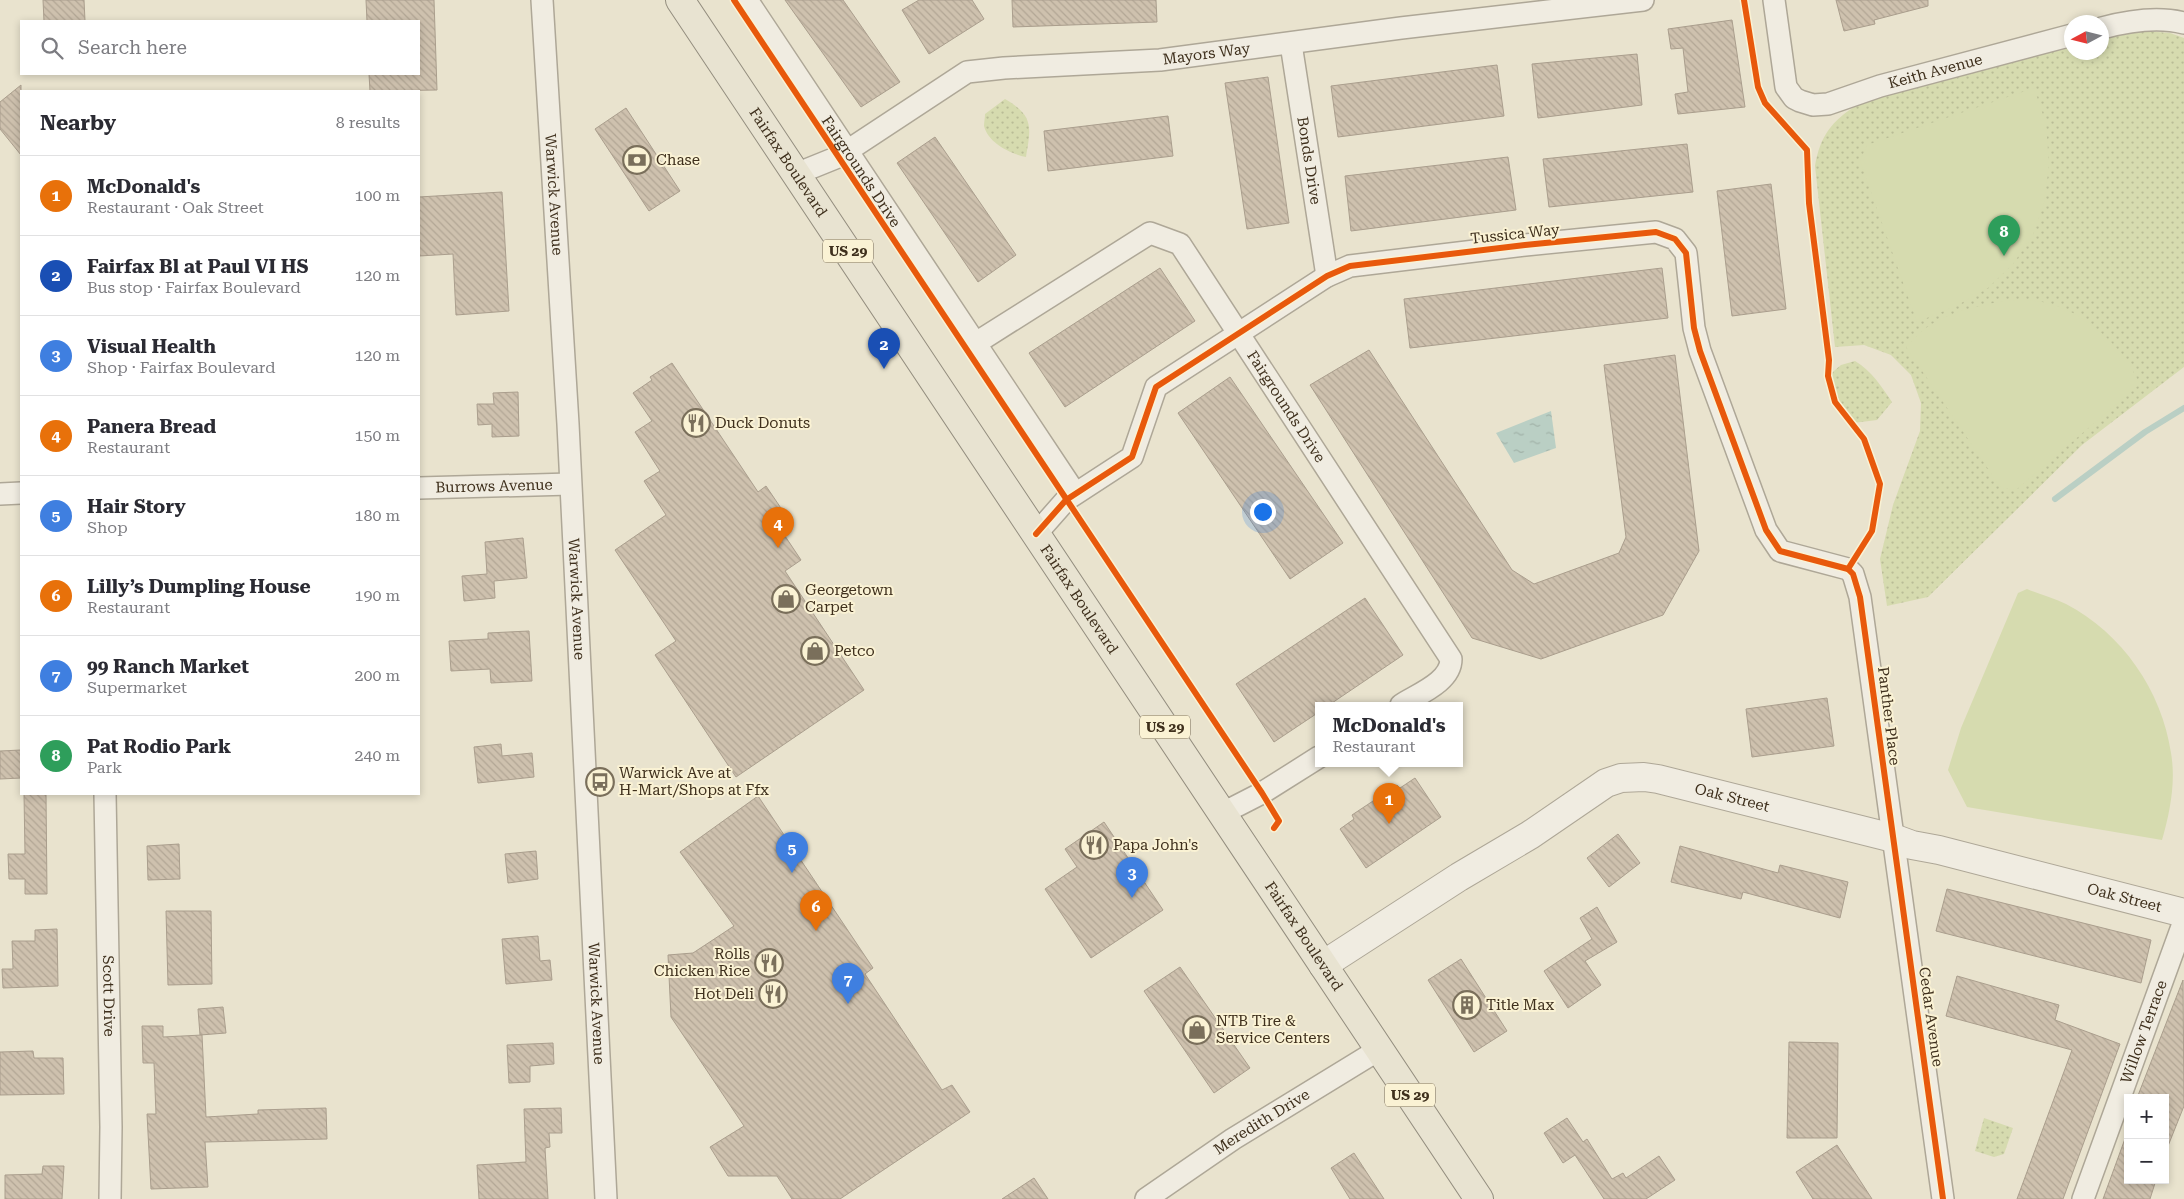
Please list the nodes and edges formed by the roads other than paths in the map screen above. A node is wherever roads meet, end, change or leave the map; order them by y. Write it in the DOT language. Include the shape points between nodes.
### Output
graph roads {
  1 [pos="542,0"];
  2 [pos="680,0"];
  3 [pos="747,0"];
  4 [pos="1643,0"];
  5 [pos="1774,0"];
  6 [pos="2184,23"];
  7 [pos="2109,27"];
  8 [pos="2064,37"];
  9 [pos="1292,44"];
  10 [pos="848,151"];
  11 [pos="796,174"];
  12 [pos="1327,276"];
  13 [pos="1238,335"];
  14 [pos="976,343"];
  15 [pos="570,484"];
  16 [pos="420,488"];
  17 [pos="20,493"];
  18 [pos="1075,493"];
  19 [pos="0,494"];
  20 [pos="1036,534"];
  21 [pos="1860,597"];
  22 [pos="1405,702"];
  23 [pos="1315,760"];
  24 [pos="105,795"];
  25 [pos="1223,813"];
  26 [pos="1892,838"];
  27 [pos="2184,913"];
  28 [pos="2184,921"];
  29 [pos="1324,965"];
  30 [pos="1380,1049"];
  31 [pos="110,1199"];
  32 [pos="606,1199"];
  33 [pos="1146,1199"];
  34 [pos="1479,1199"];
  35 [pos="1943,1199"];
  36 [pos="2083,1199"];
  1 -- 15 [label="street, Warwick Avenue"];
  2 -- 11 [label="main road, Fairfax Boulevard / US 29"];
  3 -- 10 [label="street, Fairgrounds Drive"];
  4 -- 9 [label="street, Mayors Way"];
  5 -- 8 [label="street, Keith Avenue" via="1784,81 1790,93 1800,101 1814,105 1828,104 1880,86"];
  6 -- 7 [label="street" via="2142,20"];
  9 -- 10 [label="street, Mayors Way" via="1160,60 967,72"];
  9 -- 12 [label="street, Bonds Drive"];
  10 -- 11 [label="street, Mayors Way"];
  10 -- 14 [label="street, Fairgrounds Drive"];
  11 -- 20 [label="main road, Fairfax Boulevard / US 29"];
  12 -- 13 [label="street, Tussica Way"];
  12 -- 21 [label="street, Tussica Way" via="1350,266 1542,243 1656,232 1675,239 1686,253 1694,328 1700,351 1766,530 1780,551 1848,569 1853,574"];
  13 -- 14 [label="street, Fairgrounds Drive" via="1180,244 1150,233"];
  13 -- 18 [label="street, Tussica Way" via="1156,387 1132,457"];
  13 -- 22 [label="street, Fairgrounds Drive" via="1451,659 1447,676"];
  14 -- 18 [label="street, Fairgrounds Drive"];
  15 -- 16 [label="street, Burrows Avenue"];
  15 -- 32 [label="street, Warwick Avenue"];
  17 -- 19 [label="street"];
  18 -- 20 [label="street, Tussica Way"];
  20 -- 25 [label="main road, Fairfax Boulevard / US 29"];
  21 -- 26 [label="street, Panther Place"];
  23 -- 25 [label="street"];
  24 -- 31 [label="street, Scott Drive"];
  25 -- 29 [label="main road, Fairfax Boulevard / US 29"];
  26 -- 27 [label="street, Oak Street"];
  26 -- 29 [label="street, Oak Street" via="1658,779 1627,776 1606,783"];
  26 -- 35 [label="street, Cedar Avenue"];
  28 -- 36 [label="street, Willow Terrace"];
  29 -- 30 [label="main road, Fairfax Boulevard / US 29"];
  30 -- 33 [label="street, Meredith Drive" via="1233,1139"];
  30 -- 34 [label="main road, Fairfax Boulevard / US 29"];
}
